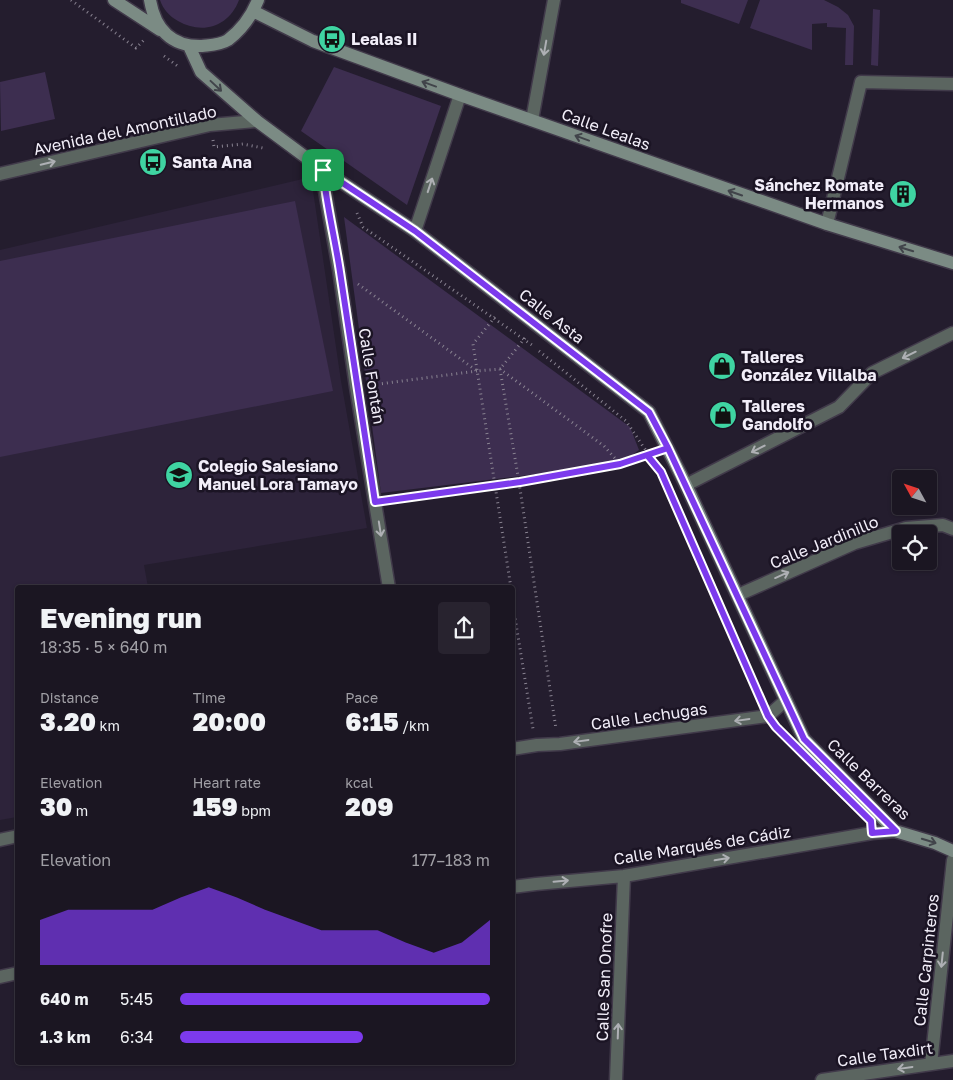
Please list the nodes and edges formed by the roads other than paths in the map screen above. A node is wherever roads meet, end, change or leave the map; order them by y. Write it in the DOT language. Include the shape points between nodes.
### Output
graph roads {
  1 [pos="114,0"];
  2 [pos="150,0"];
  3 [pos="554,0"];
  4 [pos="256,5"];
  5 [pos="162,32"];
  6 [pos="189,46"];
  7 [pos="953,84"];
  8 [pos="460,95"];
  9 [pos="532,120"];
  10 [pos="257,121"];
  11 [pos="323,170"];
  12 [pos="0,174"];
  13 [pos="827,224"];
  14 [pos="415,231"];
  15 [pos="953,263"];
  16 [pos="953,333"];
  17 [pos="686,485"];
  18 [pos="953,529"];
  19 [pos="389,585"];
  20 [pos="738,595"];
  21 [pos="785,701"];
  22 [pos="515,748"];
  23 [pos="896,831"];
  24 [pos="15,837"];
  25 [pos="0,840"];
  26 [pos="953,851"];
  27 [pos="953,860"];
  28 [pos="624,876"];
  29 [pos="515,888"];
  30 [pos="15,974"];
  31 [pos="0,976"];
  32 [pos="953,1061"];
  33 [pos="931,1064"];
  34 [pos="616,1080"];
  35 [pos="822,1080"];
  1 -- 5 [label="street"];
  2 -- 5 [label="street"];
  3 -- 9 [label="street, one-way"];
  4 -- 6 [label="street" via="242,26 227,40 218,44"];
  8 -- 4 [label="street, Calle Lealas, one-way" via="313,41"];
  5 -- 6 [label="street"];
  6 -- 10 [label="street, Calle Asta, one-way" via="202,72"];
  7 -- 13 [label="street" via="860,82"];
  8 -- 9 [label="street, Calle Lealas"];
  14 -- 8 [label="street, one-way"];
  13 -- 9 [label="street, Calle Lealas, one-way"];
  10 -- 11 [label="street, Calle Asta"];
  12 -- 10 [label="street, Avenida del Amontillado, one-way" via="210,125"];
  11 -- 14 [label="street, Calle Asta"];
  11 -- 19 [label="street, Calle Fontán, one-way"];
  15 -- 13 [label="street, Calle Lealas, one-way"];
  14 -- 17 [label="street, Calle Asta" via="649,412"];
  16 -- 17 [label="street, one-way" via="872,373 839,407"];
  17 -- 20 [label="street, Calle Asta"];
  20 -- 18 [label="street, Calle Jardinillo, one-way" via="855,543 906,528 943,525"];
  20 -- 21 [label="street, Calle Asta"];
  21 -- 22 [label="street, Calle Lechugas, one-way" via="768,716"];
  21 -- 23 [label="street, Calle Barreras" via="804,739"];
  23 -- 26 [label="street, Calle Barreras, one-way" via="935,842"];
  28 -- 23 [label="street, Calle Marqués de Cádiz, one-way"];
  24 -- 25 [label="street"];
  27 -- 33 [label="street, Calle Carpinteros, one-way"];
  29 -- 28 [label="street, Calle Marqués de Cádiz, one-way"];
  34 -- 28 [label="street, Calle San Onofre, one-way"];
  30 -- 31 [label="street"];
  32 -- 33 [label="street, Calle Taxdirt"];
  33 -- 35 [label="street, Calle Taxdirt, one-way"];
}
